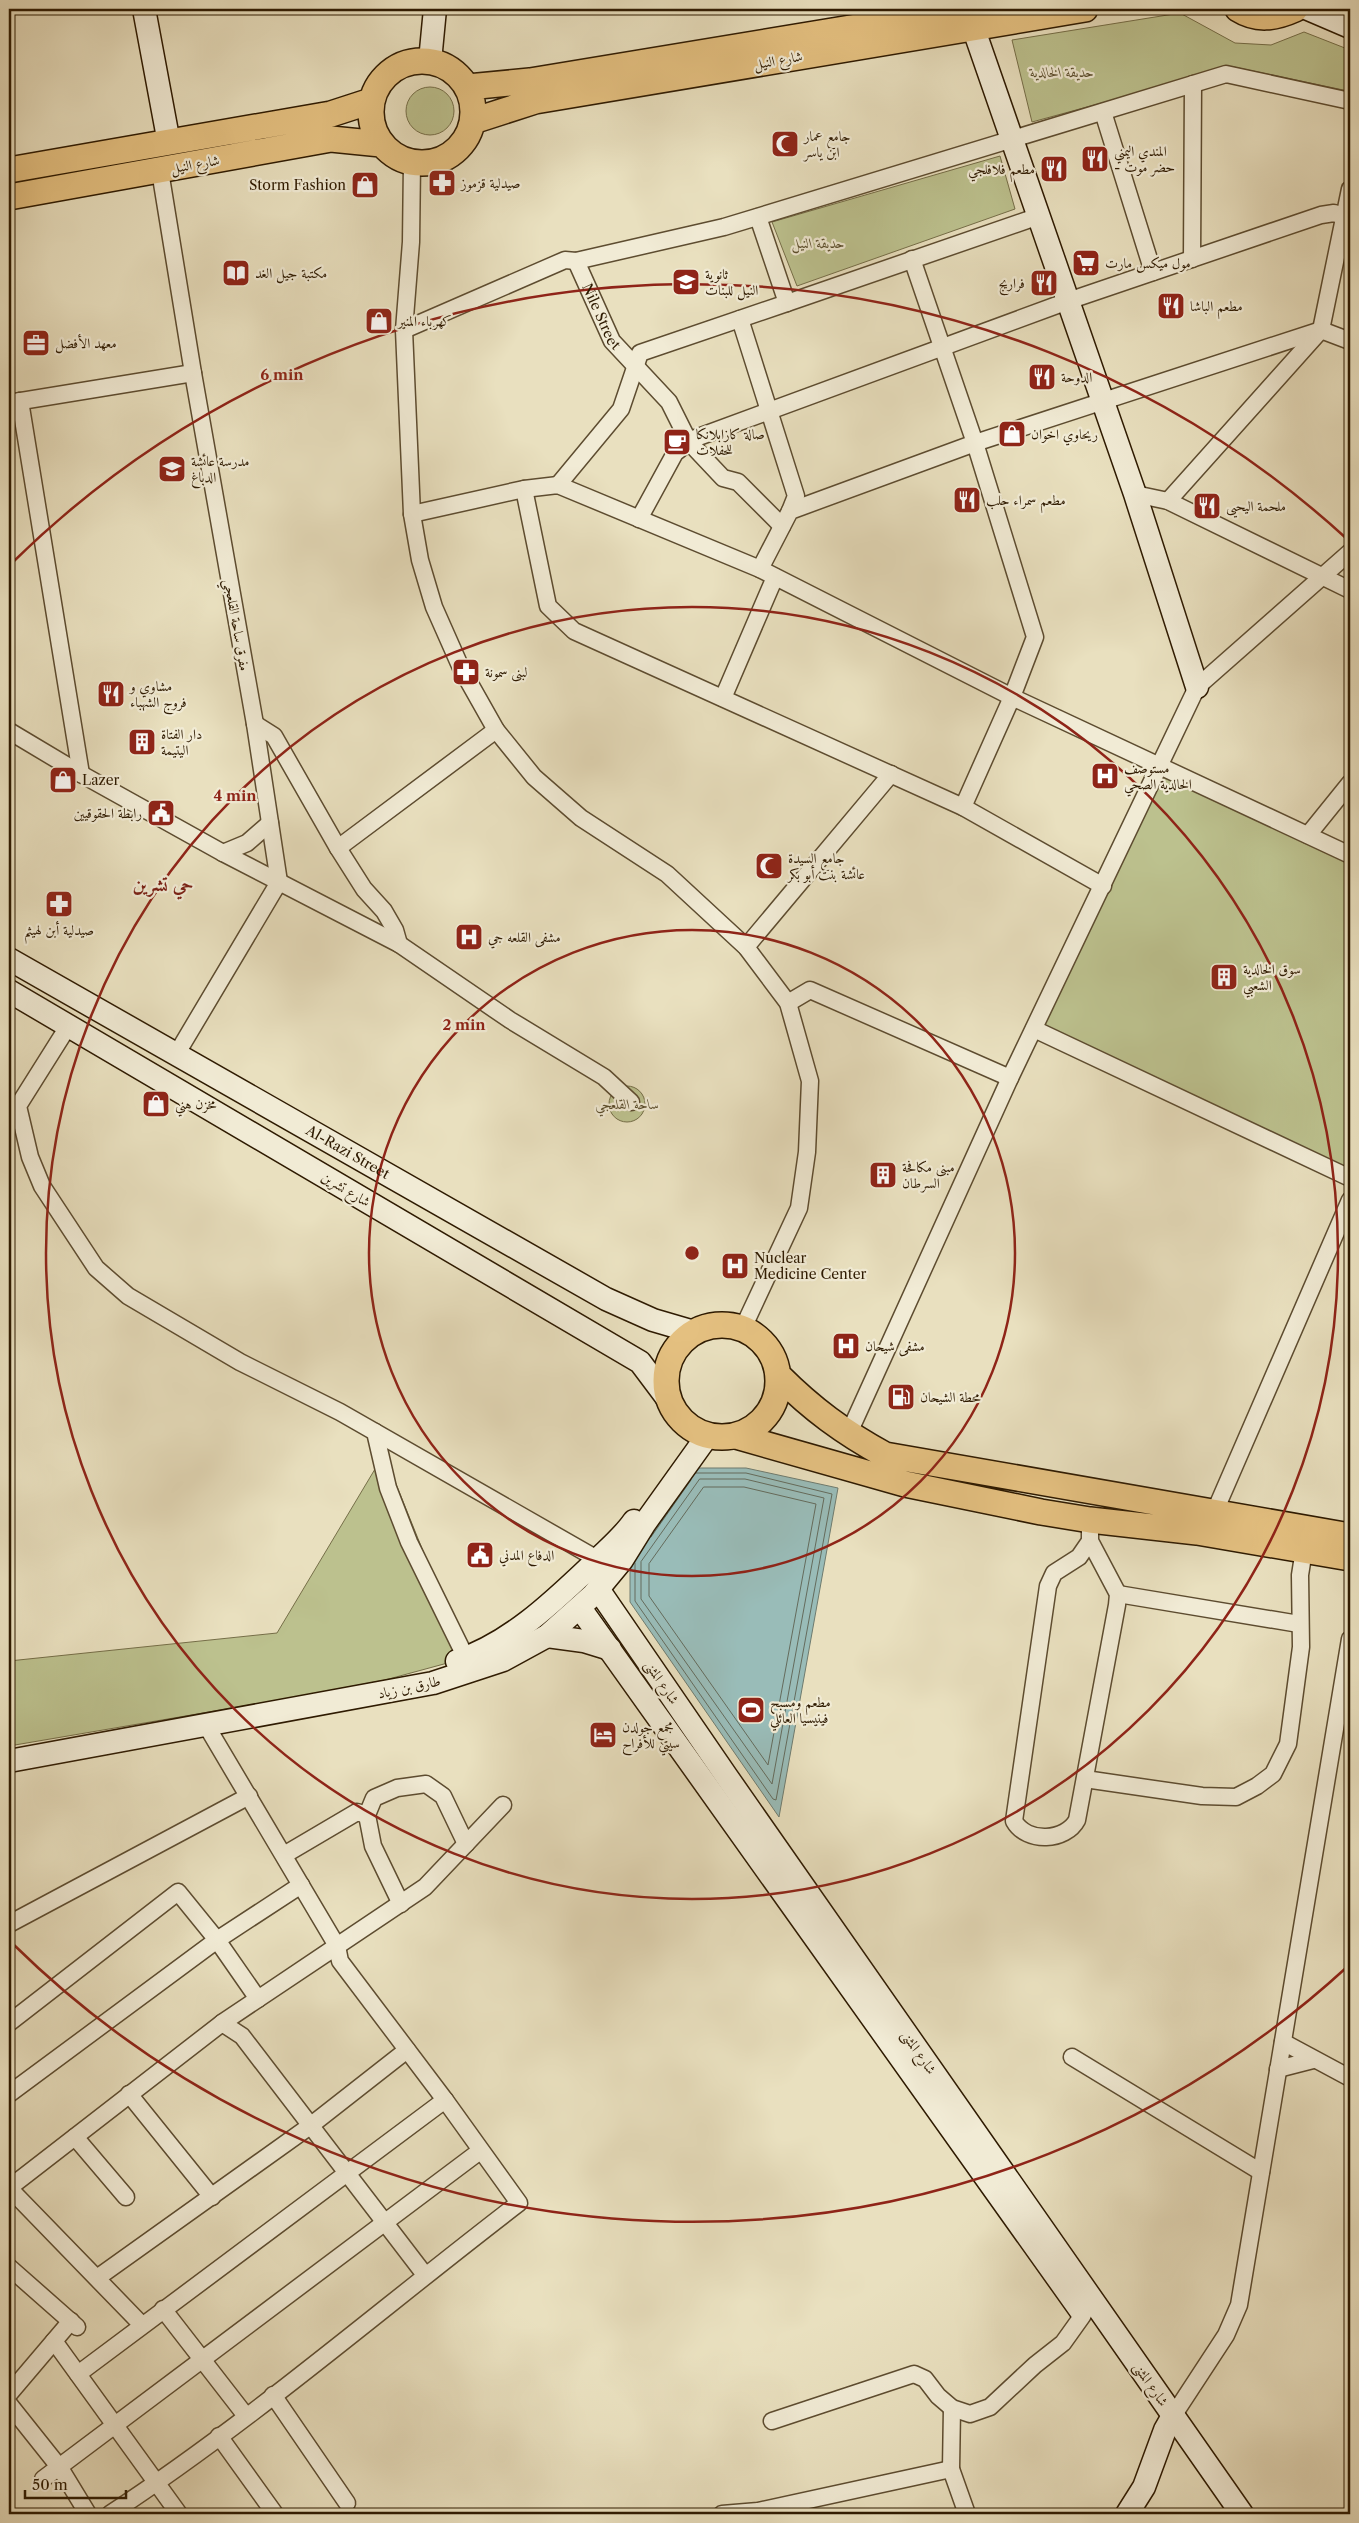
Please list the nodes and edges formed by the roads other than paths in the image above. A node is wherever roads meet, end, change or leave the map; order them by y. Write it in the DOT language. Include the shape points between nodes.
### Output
graph roads {
  1 [pos="144,9"];
  2 [pos="435,9"];
  3 [pos="1085,9"];
  4 [pos="1238,9"];
  5 [pos="1295,9"];
  6 [pos="1308,9"];
  7 [pos="970,18"];
  8 [pos="1350,26"];
  9 [pos="430,60"];
  10 [pos="1193,84"];
  11 [pos="468,87"];
  12 [pos="371,101"];
  13 [pos="1350,101"];
  14 [pos="1103,112"];
  15 [pos="473,121"];
  16 [pos="1012,140"];
  17 [pos="169,143"];
  18 [pos="381,144"];
  19 [pos="412,163"];
  20 [pos="9,170"];
  21 [pos="160,171"];
  22 [pos="1350,189"];
  23 [pos="9,197"];
  24 [pos="1039,216"];
  25 [pos="758,217"];
  26 [pos="1347,217"];
  27 [pos="912,259"];
  28 [pos="1192,259"];
  29 [pos="576,261"];
  30 [pos="1153,272"];
  31 [pos="1068,301"];
  32 [pos="787,303"];
  33 [pos="740,319"];
  34 [pos="404,330"];
  35 [pos="1321,330"];
  36 [pos="1350,341"];
  37 [pos="942,347"];
  38 [pos="636,366"];
  39 [pos="193,373"];
  40 [pos="1101,400"];
  41 [pos="14,402"];
  42 [pos="769,411"];
  43 [pos="689,442"];
  44 [pos="975,443"];
  45 [pos="558,485"];
  46 [pos="524,489"];
  47 [pos="1135,494"];
  48 [pos="1168,501"];
  49 [pos="790,511"];
  50 [pos="412,514"];
  51 [pos="639,518"];
  52 [pos="782,526"];
  53 [pos="1350,552"];
  54 [pos="760,569"];
  55 [pos="1321,576"];
  56 [pos="775,577"];
  57 [pos="1350,590"];
  58 [pos="1196,688"];
  59 [pos="1012,697"];
  60 [pos="723,698"];
  61 [pos="255,724"];
  62 [pos="496,730"];
  63 [pos="9,731"];
  64 [pos="1160,766"];
  65 [pos="81,774"];
  66 [pos="891,774"];
  67 [pos="1350,784"];
  68 [pos="963,807"];
  69 [pos="270,823"];
  70 [pos="1308,835"];
  71 [pos="338,848"];
  72 [pos="223,853"];
  73 [pos="1350,854"];
  74 [pos="278,882"];
  75 [pos="1103,886"];
  76 [pos="398,944"];
  77 [pos="746,947"];
  78 [pos="9,959"];
  79 [pos="9,991"];
  80 [pos="788,1004"];
  81 [pos="69,1025"];
  82 [pos="1034,1029"];
  83 [pos="176,1055"];
  84 [pos="1010,1078"];
  85 [pos="631,1102"];
  86 [pos="1350,1178"];
  87 [pos="1350,1200"];
  88 [pos="744,1328"];
  89 [pos="694,1332"];
  90 [pos="779,1376"];
  91 [pos="670,1402"];
  92 [pos="375,1432"];
  93 [pos="703,1433"];
  94 [pos="848,1435"];
  95 [pos="736,1436"];
  96 [pos="1215,1511"];
  97 [pos="1090,1530"];
  98 [pos="1350,1536"];
  99 [pos="1304,1550"];
  100 [pos="1350,1558"];
  101 [pos="599,1582"];
  102 [pos="570,1585"];
  103 [pos="1118,1594"];
  104 [pos="622,1623"];
  105 [pos="1299,1624"];
  106 [pos="547,1636"];
  107 [pos="1350,1639"];
  108 [pos="610,1650"];
  109 [pos="466,1658"];
  110 [pos="206,1725"];
  111 [pos="9,1746"];
  112 [pos="9,1761"];
  113 [pos="1085,1779"];
  114 [pos="249,1796"];
  115 [pos="503,1805"];
  116 [pos="367,1815"];
  117 [pos="466,1844"];
  118 [pos="284,1855"];
  119 [pos="301,1884"];
  120 [pos="401,1904"];
  121 [pos="9,1924"];
  122 [pos="217,1940"];
  123 [pos="338,1946"];
  124 [pos="258,1999"];
  125 [pos="9,2023"];
  126 [pos="222,2023"];
  127 [pos="1283,2042"];
  128 [pos="407,2050"];
  129 [pos="1072,2057"];
  130 [pos="1313,2060"];
  131 [pos="1278,2069"];
  132 [pos="1350,2078"];
  133 [pos="9,2094"];
  134 [pos="129,2094"];
  135 [pos="446,2100"];
  136 [pos="310,2126"];
  137 [pos="75,2137"];
  138 [pos="480,2151"];
  139 [pos="1261,2172"];
  140 [pos="346,2173"];
  141 [pos="9,2188"];
  142 [pos="212,2196"];
  143 [pos="126,2197"];
  144 [pos="383,2222"];
  145 [pos="9,2267"];
  146 [pos="425,2275"];
  147 [pos="96,2278"];
  148 [pos="163,2309"];
  149 [pos="1083,2315"];
  150 [pos="142,2325"];
  151 [pos="54,2341"];
  152 [pos="202,2359"];
  153 [pos="78,2374"];
  154 [pos="9,2394"];
  155 [pos="273,2395"];
  156 [pos="9,2404"];
  157 [pos="952,2408"];
  158 [pos="246,2416"];
  159 [pos="772,2421"];
  160 [pos="1169,2423"];
  161 [pos="115,2425"];
  162 [pos="219,2436"];
  163 [pos="60,2468"];
  164 [pos="951,2469"];
  165 [pos="43,2479"];
  166 [pos="157,2483"];
  167 [pos="347,2503"];
  168 [pos="88,2514"];
  169 [pos="110,2514"];
  170 [pos="179,2514"];
  171 [pos="275,2514"];
  172 [pos="722,2514"];
  173 [pos="967,2514"];
  174 [pos="1127,2514"];
  175 [pos="1223,2514"];
  176 [pos="1242,2514"];
  1 -- 17 [label="street"];
  2 -- 9 [label="street"];
  3 -- 7 [label="main road, شارع النيل"];
  4 -- 5 [label="main road" via="1261,18 1278,17"];
  6 -- 8 [label="street"];
  7 -- 11 [label="main road, شارع النيل"];
  7 -- 15 [label="main road, شارع النيل" via="535,101"];
  7 -- 16 [label="street"];
  9 -- 11 [label="main road" via="454,71"];
  9 -- 12 [label="main road" via="412,61 390,71 378,84"];
  10 -- 13 [label="street" via="1226,74"];
  10 -- 14 [label="street"];
  10 -- 28 [label="street"];
  11 -- 15 [label="main road" via="474,107"];
  12 -- 17 [label="main road, شارع النيل" via="331,114"];
  12 -- 18 [label="main road" via="373,128"];
  14 -- 16 [label="street"];
  14 -- 30 [label="street"];
  15 -- 19 [label="main road" via="464,143 448,156 431,163"];
  16 -- 24 [label="street"];
  16 -- 25 [label="street"];
  17 -- 20 [label="main road, شارع النيل"];
  18 -- 19 [label="main road" via="399,158"];
  18 -- 21 [label="main road, شارع النيل" via="331,139"];
  19 -- 34 [label="street" via="412,222"];
  21 -- 23 [label="main road, شارع النيل"];
  21 -- 39 [label="street, مفرق ساحة القلعجي"];
  22 -- 26 [label="street"];
  24 -- 27 [label="street"];
  24 -- 31 [label="street"];
  25 -- 29 [label="street"];
  25 -- 32 [label="street"];
  26 -- 28 [label="street" via="1334,213 1321,215"];
  26 -- 35 [label="street"];
  27 -- 32 [label="street"];
  27 -- 37 [label="street"];
  28 -- 30 [label="street"];
  29 -- 34 [label="street" via="565,260"];
  29 -- 38 [label="street, Nile Street" via="612,341"];
  30 -- 31 [label="street"];
  31 -- 37 [label="street"];
  31 -- 40 [label="street"];
  32 -- 33 [label="street"];
  33 -- 38 [label="street" via="640,353"];
  33 -- 42 [label="street"];
  34 -- 50 [label="street"];
  35 -- 36 [label="street"];
  35 -- 40 [label="street"];
  35 -- 48 [label="street"];
  37 -- 42 [label="street"];
  37 -- 44 [label="street"];
  38 -- 43 [label="street, Nile Street" via="669,402"];
  38 -- 45 [label="street" via="621,409"];
  39 -- 41 [label="street"];
  39 -- 61 [label="street, مفرق ساحة القلعجي"];
  40 -- 44 [label="street"];
  40 -- 47 [label="street"];
  41 -- 65 [label="street"];
  42 -- 43 [label="street"];
  42 -- 49 [label="street" via="796,496"];
  43 -- 51 [label="street" via="675,453"];
  43 -- 52 [label="street, Nile Street" via="723,478 738,482"];
  44 -- 49 [label="street"];
  44 -- 59 [label="street" via="1035,637"];
  45 -- 46 [label="street"];
  45 -- 51 [label="street"];
  46 -- 50 [label="street"];
  46 -- 60 [label="street" via="548,606 574,630"];
  47 -- 48 [label="street"];
  47 -- 58 [label="street"];
  48 -- 55 [label="street"];
  49 -- 52 [label="street"];
  50 -- 62 [label="street" via="420,560 434,607"];
  51 -- 54 [label="street"];
  52 -- 54 [label="street"];
  53 -- 55 [label="street"];
  54 -- 56 [label="street"];
  55 -- 57 [label="street"];
  55 -- 58 [label="street"];
  56 -- 59 [label="street"];
  56 -- 60 [label="street"];
  58 -- 64 [label="street"];
  59 -- 64 [label="street"];
  59 -- 68 [label="street"];
  60 -- 66 [label="street"];
  61 -- 69 [label="street, مفرق ساحة القلعجي"];
  61 -- 71 [label="street" via="274,736"];
  62 -- 71 [label="street"];
  62 -- 77 [label="street" via="534,776 581,818 667,874"];
  63 -- 65 [label="street"];
  64 -- 70 [label="street"];
  64 -- 75 [label="street"];
  65 -- 72 [label="street"];
  66 -- 68 [label="street"];
  66 -- 77 [label="street"];
  67 -- 70 [label="street"];
  68 -- 75 [label="street"];
  69 -- 72 [label="street" via="247,843"];
  69 -- 74 [label="street, مفرق ساحة القلعجي"];
  70 -- 73 [label="street"];
  71 -- 76 [label="street" via="364,888 384,911 395,930"];
  72 -- 74 [label="street"];
  74 -- 76 [label="street"];
  74 -- 83 [label="street"];
  75 -- 82 [label="street"];
  76 -- 85 [label="street" via="510,1020 604,1077"];
  77 -- 80 [label="street"];
  78 -- 83 [label="street, Al-Razi Street"];
  79 -- 81 [label="street, شارع تشرين"];
  80 -- 84 [label="street" via="810,990"];
  80 -- 88 [label="street" via="810,1081 807,1152 799,1208"];
  81 -- 91 [label="street, شارع تشرين" via="640,1362"];
  81 -- 92 [label="street" via="18,1106 30,1157 42,1186 96,1268 128,1296 240,1362"];
  82 -- 84 [label="street"];
  82 -- 86 [label="street"];
  83 -- 89 [label="street, Al-Razi Street" via="606,1299 653,1320"];
  84 -- 94 [label="street"];
  87 -- 96 [label="street"];
  88 -- 89 [label="main road" via="724,1324"];
  88 -- 90 [label="main road" via="765,1343"];
  89 -- 91 [label="main road" via="683,1340 669,1361 666,1381"];
  90 -- 94 [label="main road" via="807,1404"];
  90 -- 95 [label="main road" via="776,1399 762,1421"];
  91 -- 93 [label="main road" via="686,1424"];
  92 -- 101 [label="street"];
  92 -- 109 [label="street" via="388,1488 409,1542"];
  93 -- 95 [label="main road"];
  93 -- 101 [label="street" via="627,1531"];
  94 -- 96 [label="main road" via="885,1454 1152,1503"];
  95 -- 97 [label="main road" via="905,1484"];
  96 -- 98 [label="main road"];
  97 -- 99 [label="main road" via="1197,1532"];
  97 -- 103 [label="street"];
  97 -- 113 [label="street" via="1079,1557 1054,1573 1048,1586 1014,1822 1034,1835 1047,1837 1072,1829 1077,1820"];
  99 -- 100 [label="main road"];
  99 -- 105 [label="street"];
  101 -- 102 [label="street"];
  101 -- 102 [label="street" via="575,1603 570,1595"];
  101 -- 104 [label="street, شارع المثنى"];
  101 -- 104 [label="street" via="618,1595"];
  101 -- 106 [label="street, طارق بن زياد"];
  101 -- 108 [label="street, شارع المثنى"];
  102 -- 109 [label="street" via="516,1631"];
  103 -- 105 [label="street"];
  103 -- 113 [label="street"];
  104 -- 160 [label="street, شارع المثنى"];
  105 -- 113 [label="street" via="1301,1647 1288,1744 1273,1774 1257,1786 1236,1797 1202,1796"];
  106 -- 108 [label="street" via="584,1641"];
  106 -- 110 [label="street, طارق بن زياد" via="503,1660 433,1684"];
  107 -- 127 [label="street"];
  108 -- 149 [label="street, شارع المثنى"];
  109 -- 111 [label="street" via="366,1684"];
  110 -- 112 [label="street, طارق بن زياد"];
  110 -- 114 [label="street"];
  114 -- 118 [label="street"];
  114 -- 121 [label="street"];
  115 -- 117 [label="street"];
  116 -- 117 [label="street" via="374,1798 397,1788 426,1784 443,1796"];
  116 -- 118 [label="street" via="357,1812"];
  116 -- 120 [label="street" via="374,1846"];
  117 -- 120 [label="street" via="425,1888"];
  118 -- 119 [label="street"];
  119 -- 122 [label="street"];
  119 -- 123 [label="street"];
  120 -- 123 [label="street"];
  122 -- 124 [label="street"];
  122 -- 125 [label="street" via="178,1892"];
  122 -- 133 [label="street"];
  123 -- 124 [label="street"];
  123 -- 128 [label="street" via="340,1961"];
  124 -- 126 [label="street"];
  126 -- 134 [label="street"];
  126 -- 136 [label="street" via="242,2036"];
  127 -- 130 [label="street"];
  127 -- 131 [label="street"];
  128 -- 135 [label="street"];
  128 -- 136 [label="street"];
  129 -- 139 [label="street"];
  130 -- 131 [label="street"];
  130 -- 132 [label="street"];
  131 -- 139 [label="street"];
  134 -- 137 [label="street"];
  134 -- 142 [label="street"];
  135 -- 138 [label="street"];
  135 -- 140 [label="street"];
  136 -- 140 [label="street"];
  136 -- 142 [label="street"];
  137 -- 141 [label="street"];
  137 -- 143 [label="street"];
  138 -- 144 [label="street"];
  138 -- 146 [label="street" via="519,2203"];
  139 -- 160 [label="street" via="1239,2305 1226,2335"];
  140 -- 144 [label="street"];
  140 -- 148 [label="street"];
  141 -- 147 [label="street"];
  142 -- 147 [label="street"];
  144 -- 146 [label="street"];
  144 -- 152 [label="street"];
  145 -- 151 [label="street" via="74,2324"];
  146 -- 155 [label="street"];
  147 -- 150 [label="street"];
  148 -- 150 [label="street"];
  148 -- 152 [label="street"];
  149 -- 157 [label="street" via="1063,2344 1035,2365 990,2408 970,2414"];
  149 -- 160 [label="street, شارع المثنى"];
  150 -- 153 [label="street"];
  151 -- 153 [label="street"];
  151 -- 154 [label="street"];
  152 -- 158 [label="street"];
  152 -- 161 [label="street"];
  153 -- 161 [label="street"];
  155 -- 158 [label="street"];
  155 -- 167 [label="street"];
  156 -- 163 [label="street"];
  157 -- 159 [label="street" via="925,2378 914,2374"];
  157 -- 164 [label="street"];
  158 -- 162 [label="street"];
  160 -- 174 [label="street" via="1144,2487"];
  160 -- 175 [label="street, شارع المثنى"];
  160 -- 176 [label="street, شارع المثنى"];
  161 -- 163 [label="street"];
  161 -- 166 [label="street"];
  162 -- 166 [label="street"];
  162 -- 171 [label="street"];
  163 -- 165 [label="street"];
  163 -- 168 [label="street"];
  164 -- 172 [label="street" via="758,2511"];
  164 -- 173 [label="street"];
  166 -- 169 [label="street"];
  166 -- 170 [label="street"];
}
